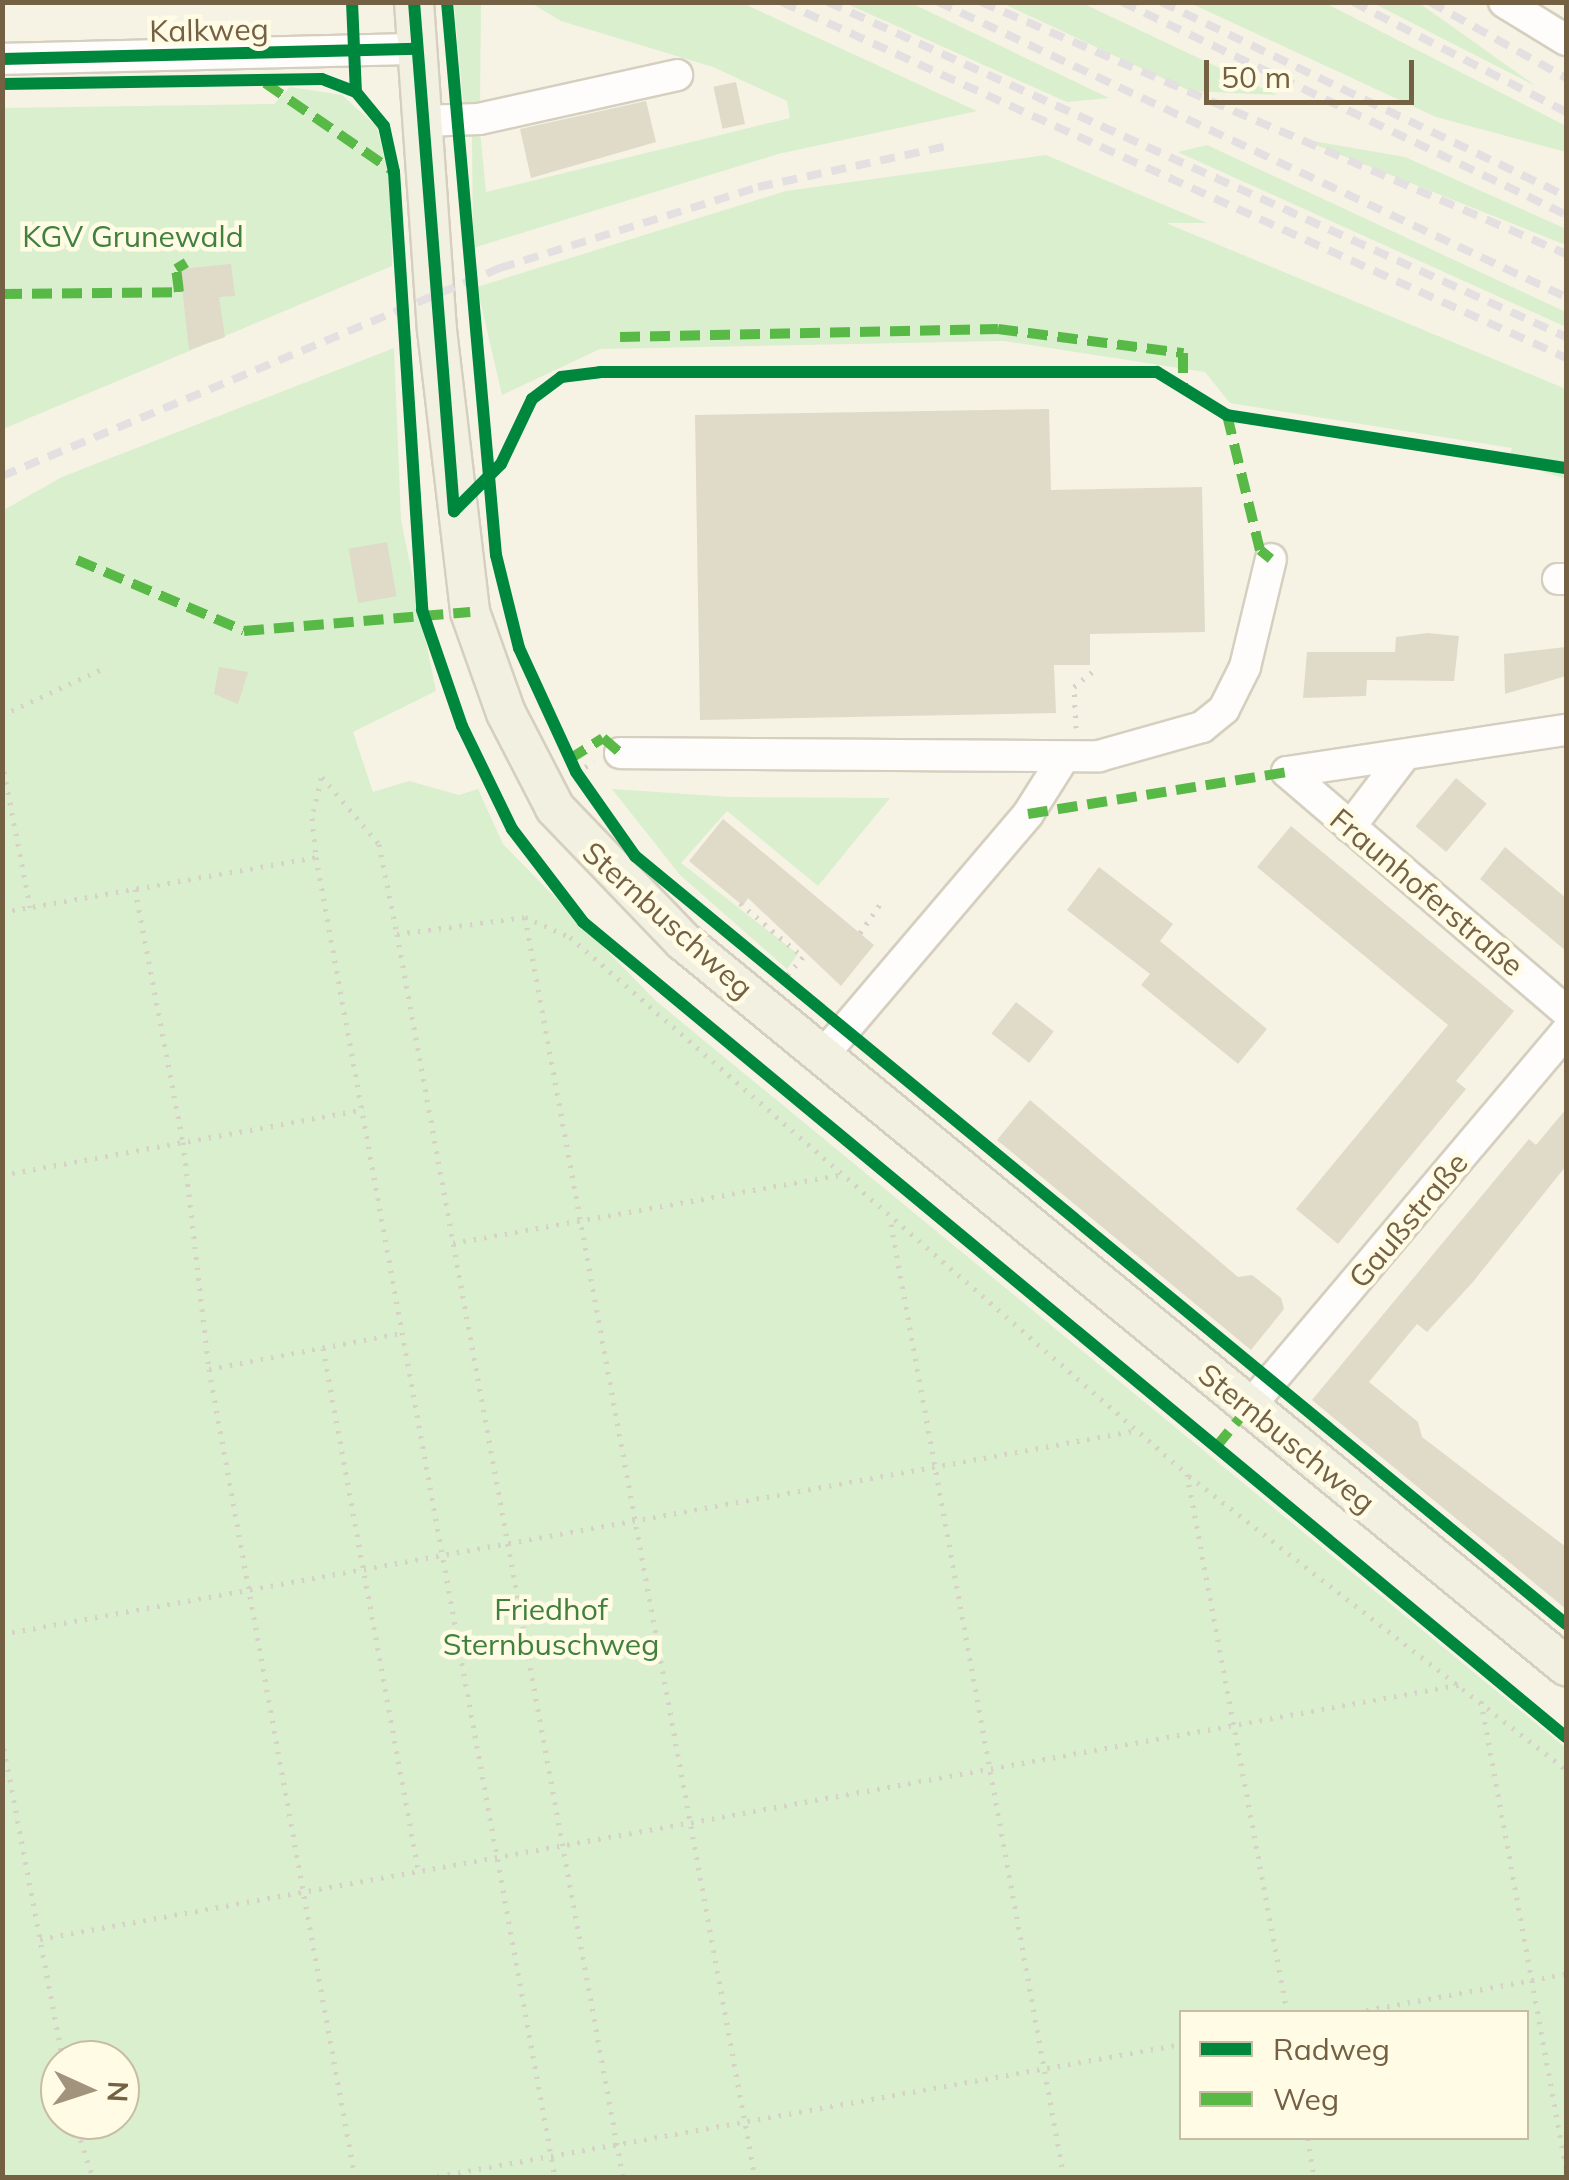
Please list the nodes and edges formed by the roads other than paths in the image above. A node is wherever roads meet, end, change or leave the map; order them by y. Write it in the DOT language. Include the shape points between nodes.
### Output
graph roads {
  1 [pos="414,2"];
  2 [pos="1504,2"];
  3 [pos="1566,40"];
  4 [pos="417,49"];
  5 [pos="2,59"];
  6 [pos="677,75"];
  7 [pos="422,121"];
  8 [pos="1271,559"];
  9 [pos="1566,730"];
  10 [pos="1070,747"];
  11 [pos="1404,756"];
  12 [pos="608,757"];
  13 [pos="1350,827"];
  14 [pos="1566,1010"];
  15 [pos="1566,1032"];
  16 [pos="823,1055"];
  17 [pos="1249,1407"];
  18 [pos="1566,1666"];
  1 -- 4 [label="main road, Sternbuschweg"];
  2 -- 3 [label="street"];
  4 -- 5 [label="street, Kalkweg"];
  4 -- 7 [label="main road, Sternbuschweg"];
  6 -- 7 [label="street" via="479,119"];
  7 -- 16 [label="main road, Sternbuschweg" via="454,511 470,612 506,714 555,808 612,875"];
  8 -- 10 [label="street" via="1245,667 1224,708 1202,727 1100,756"];
  9 -- 11 [label="street"];
  10 -- 12 [label="street"];
  10 -- 16 [label="street" via="1028,814"];
  11 -- 13 [label="street"];
  11 -- 13 [label="street, Fraunhoferstraße" via="1287,772"];
  13 -- 14 [label="street, Fraunhoferstraße"];
  15 -- 17 [label="street, Gaußstraße"];
  16 -- 17 [label="main road, Sternbuschweg"];
  17 -- 18 [label="main road, Sternbuschweg"];
}
